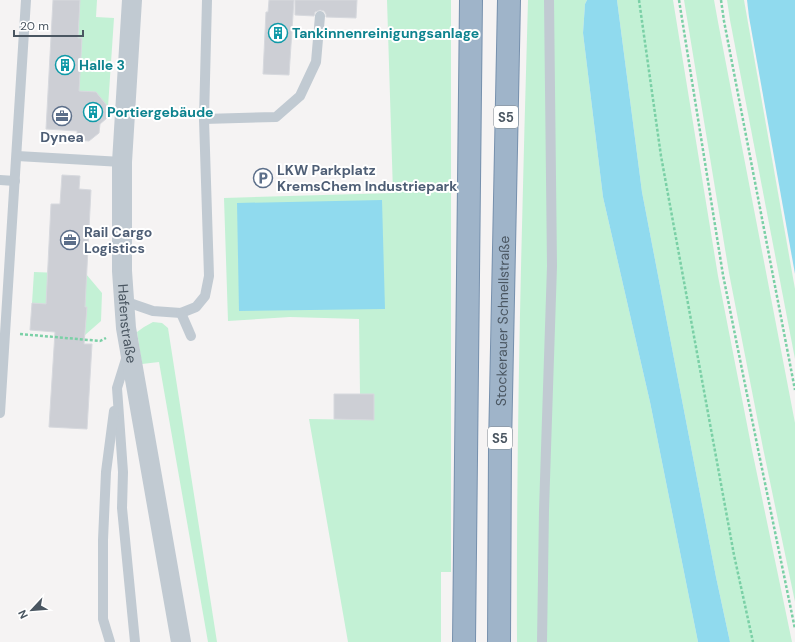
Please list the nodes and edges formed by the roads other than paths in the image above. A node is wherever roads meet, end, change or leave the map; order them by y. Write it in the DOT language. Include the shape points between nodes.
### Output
graph roads {
  1 [pos="26,0"];
  2 [pos="132,0"];
  3 [pos="207,0"];
  4 [pos="471,0"];
  5 [pos="509,0"];
  6 [pos="549,0"];
  7 [pos="320,16"];
  8 [pos="204,120"];
  9 [pos="17,156"];
  10 [pos="122,162"];
  11 [pos="0,180"];
  12 [pos="15,181"];
  13 [pos="124,301"];
  14 [pos="180,313"];
  15 [pos="191,336"];
  16 [pos="129,350"];
  17 [pos="117,388"];
  18 [pos="0,413"];
  19 [pos="110,642"];
  20 [pos="135,642"];
  21 [pos="181,642"];
  22 [pos="464,642"];
  23 [pos="498,642"];
  24 [pos="542,642"];
  1 -- 9 [label="lane"];
  2 -- 10 [label="street, Hafenstraße"];
  3 -- 8 [label="lane"];
  4 -- 22 [label="highway"];
  5 -- 23 [label="highway, Stockerauer Schnellstraße / S5"];
  6 -- 24 [label="lane" via="552,266"];
  7 -- 8 [label="lane" via="316,62 300,96 276,117"];
  8 -- 14 [label="lane" via="209,276 205,296 196,307"];
  9 -- 10 [label="lane"];
  9 -- 12 [label="lane"];
  10 -- 13 [label="street, Hafenstraße"];
  11 -- 12 [label="lane"];
  12 -- 18 [label="lane"];
  13 -- 14 [label="lane" via="153,312"];
  13 -- 16 [label="street, Hafenstraße"];
  14 -- 15 [label="lane"];
  16 -- 17 [label="lane"];
  16 -- 21 [label="street, Hafenstraße"];
  17 -- 19 [label="lane" via="106,472 103,540 102,619"];
  17 -- 20 [label="lane" via="123,472 122,508"];
}
